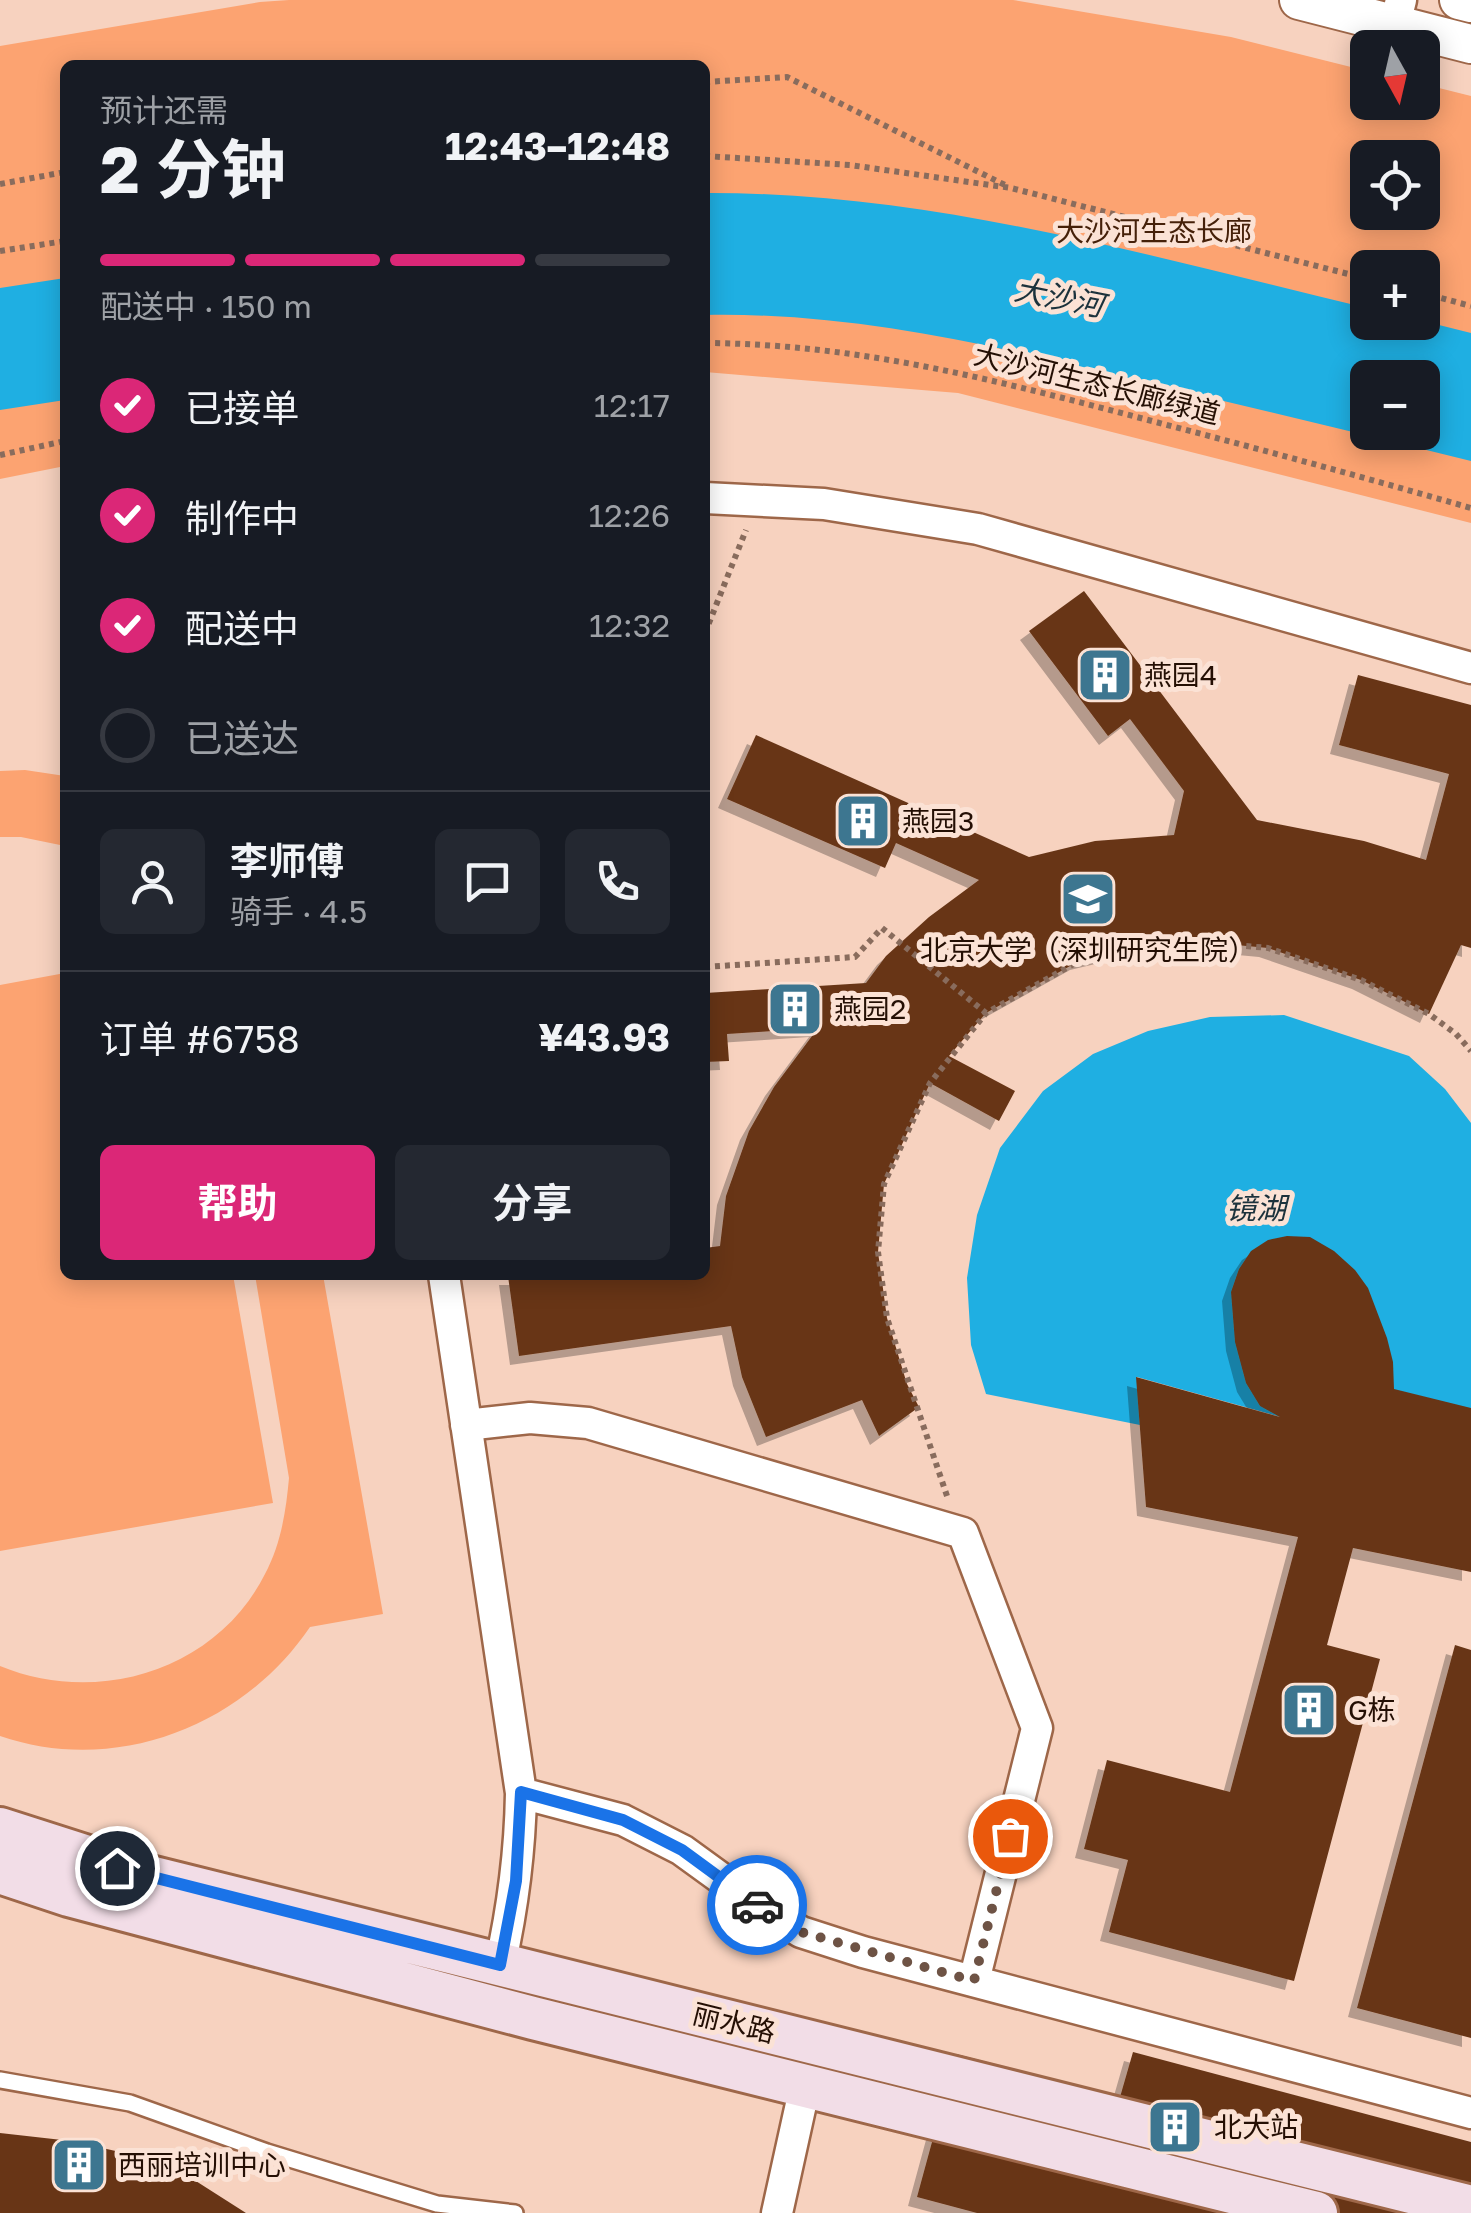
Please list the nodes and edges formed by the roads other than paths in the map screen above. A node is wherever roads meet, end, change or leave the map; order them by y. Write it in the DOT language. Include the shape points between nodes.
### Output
graph roads {
  1 [pos="1299,0"];
  2 [pos="1459,0"];
  3 [pos="1471,3"];
  4 [pos="1398,12"];
  5 [pos="1471,44"];
  6 [pos="710,498"];
  7 [pos="1471,668"];
  8 [pos="445,1280"];
  9 [pos="466,1425"];
  10 [pos="521,1792"];
  11 [pos="0,1829"];
  12 [pos="0,1872"];
  13 [pos="500,1965"];
  14 [pos="974,1981"];
  15 [pos="0,2080"];
  16 [pos="804,2086"];
  17 [pos="1471,2113"];
  18 [pos="407,2195"];
  19 [pos="1471,2207"];
  20 [pos="402,2213"];
  21 [pos="516,2213"];
  22 [pos="777,2213"];
  23 [pos="1316,2213"];
  1 -- 4 [label="street"];
  2 -- 3 [label="street"];
  4 -- 5 [label="street"];
  6 -- 7 [label="street" via="824,504 978,529"];
  8 -- 9 [label="street"];
  9 -- 10 [label="street"];
  9 -- 14 [label="street" via="530,1418 588,1423 963,1534 1037,1728"];
  10 -- 13 [label="street" via="516,1881"];
  10 -- 14 [label="street" via="623,1820 682,1850 801,1932"];
  11 -- 13 [label="main road, 丽水路" via="150,1877"];
  12 -- 16 [label="main road, 丽水路"];
  13 -- 19 [label="main road, 丽水路"];
  14 -- 17 [label="street"];
  15 -- 18 [label="lane" via="130,2103"];
  16 -- 22 [label="street"];
  16 -- 23 [label="main road, 丽水路"];
  18 -- 20 [label="lane"];
  18 -- 21 [label="lane"];
}
